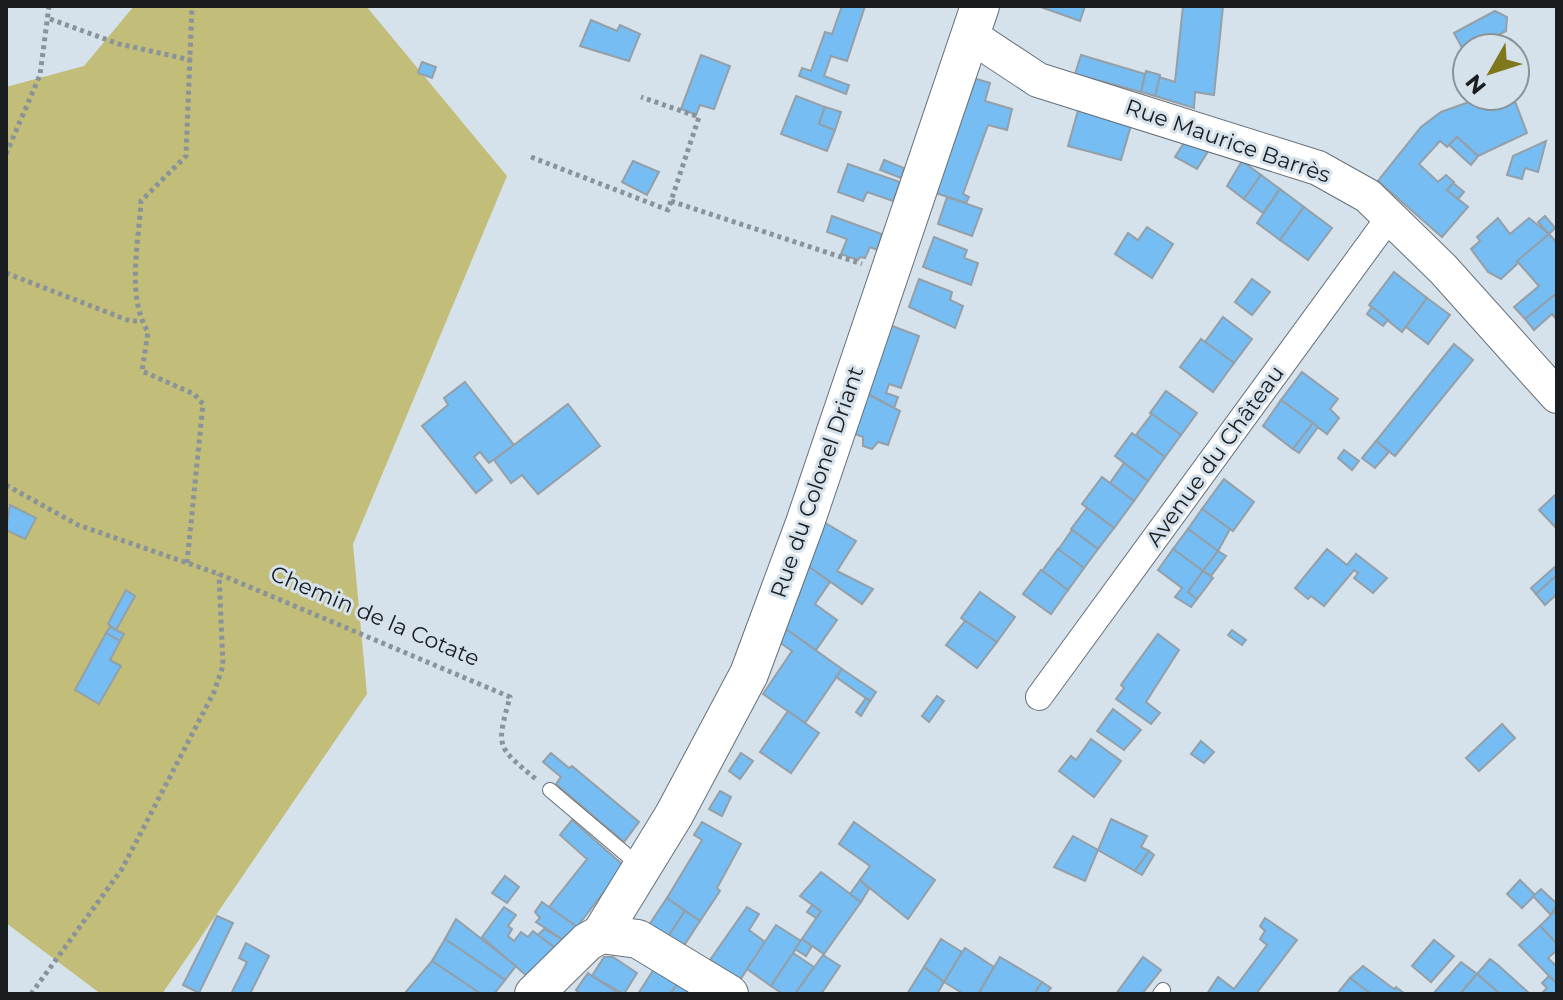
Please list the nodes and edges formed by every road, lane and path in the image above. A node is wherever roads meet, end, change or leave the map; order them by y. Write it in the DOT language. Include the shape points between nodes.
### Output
graph roads {
  1 [pos="49,6"];
  2 [pos="192,6"];
  3 [pos="50,19"];
  4 [pos="975,21"];
  5 [pos="191,60"];
  6 [pos="641,97"];
  7 [pos="6,154"];
  8 [pos="531,157"];
  9 [pos="671,201"];
  10 [pos="1391,215"];
  11 [pos="6,273"];
  12 [pos="889,274"];
  13 [pos="141,321"];
  14 [pos="1557,396"];
  15 [pos="6,485"];
  16 [pos="187,563"];
  17 [pos="219,574"];
  18 [pos="1039,697"];
  19 [pos="550,790"];
  20 [pos="641,867"];
  21 [pos="601,934"];
  22 [pos="31,994"];
  23 [pos="534,994"];
  24 [pos="729,994"];
  1 -- 3 [label="path"];
  2 -- 5 [label="path"];
  3 -- 5 [label="path" via="119,44"];
  3 -- 7 [label="path" via="40,75"];
  4 -- 10 [label="street, Rue Maurice Barrès" via="1038,80 1318,168"];
  4 -- 12 [label="main road, Rue du Colonel Driant"];
  5 -- 13 [label="path" via="186,156 141,201 136,297"];
  6 -- 9 [label="path" via="699,117"];
  8 -- 9 [label="path" via="668,210"];
  9 -- 12 [label="path"];
  10 -- 14 [label="street, Rue Maurice Barrès"];
  10 -- 18 [label="street, Avenue du Château"];
  11 -- 13 [label="path"];
  12 -- 20 [label="main road, Rue du Colonel Driant" via="749,674 707,758"];
  13 -- 16 [label="path" via="148,332 142,371 194,394 203,404"];
  15 -- 16 [label="path, Chemin de la Cotate" via="78,525"];
  16 -- 17 [label="path, Chemin de la Cotate"];
  17 -- 19 [label="path, Chemin de la Cotate" via="510,697 499,737 506,754"];
  17 -- 22 [label="path" via="223,666 214,692 122,869"];
  19 -- 20 [label="lane"];
  20 -- 21 [label="main road, Rue du Colonel Driant"];
  21 -- 23 [label="main road"];
  21 -- 24 [label="main road" via="638,939"];
}
